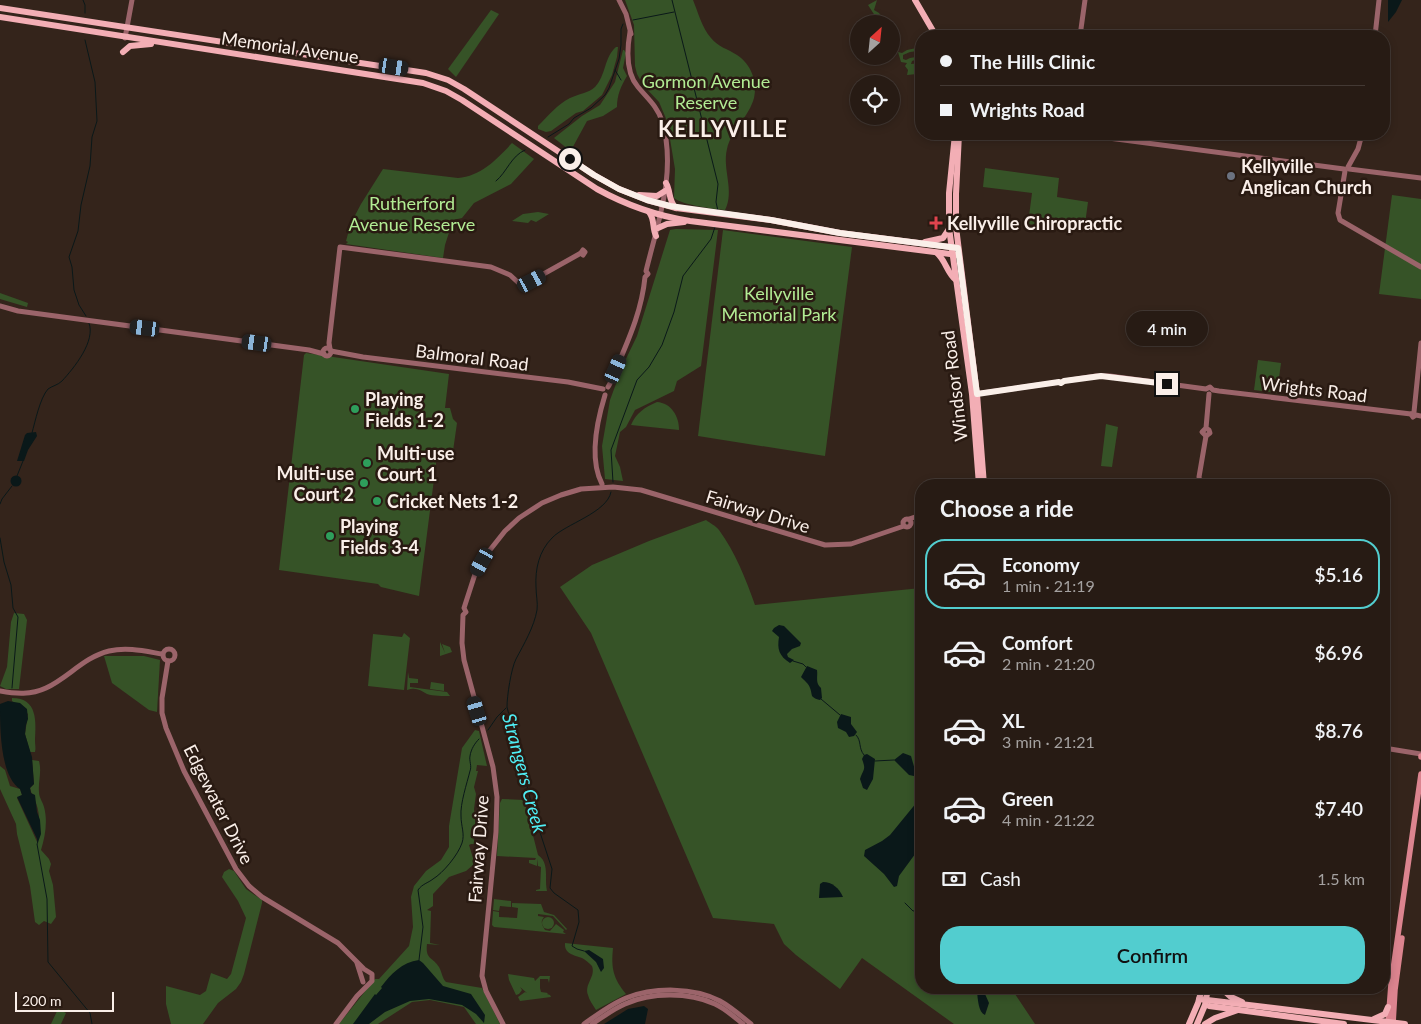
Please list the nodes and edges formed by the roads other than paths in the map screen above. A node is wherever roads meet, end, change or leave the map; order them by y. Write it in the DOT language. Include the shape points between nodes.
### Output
graph roads {
  1 [pos="132,0"];
  2 [pos="619,0"];
  3 [pos="915,0"];
  4 [pos="1085,0"];
  5 [pos="1380,0"];
  6 [pos="0,8"];
  7 [pos="0,17"];
  8 [pos="127,27"];
  9 [pos="932,30"];
  10 [pos="1081,30"];
  11 [pos="1376,30"];
  12 [pos="126,38"];
  13 [pos="159,43"];
  14 [pos="123,52"];
  15 [pos="954,140"];
  16 [pos="959,140"];
  17 [pos="1124,140"];
  18 [pos="1360,140"];
  19 [pos="1346,169"];
  20 [pos="1421,178"];
  21 [pos="666,183"];
  22 [pos="665,191"];
  23 [pos="633,195"];
  24 [pos="662,204"];
  25 [pos="676,208"];
  26 [pos="649,212"];
  27 [pos="661,215"];
  28 [pos="690,220"];
  29 [pos="658,228"];
  30 [pos="949,228"];
  31 [pos="656,236"];
  32 [pos="919,243"];
  33 [pos="955,251"];
  34 [pos="581,253"];
  35 [pos="936,253"];
  36 [pos="1421,267"];
  37 [pos="956,280"];
  38 [pos="0,305"];
  39 [pos="1421,344"];
  40 [pos="328,350"];
  41 [pos="605,390"];
  42 [pos="1209,391"];
  43 [pos="974,394"];
  44 [pos="1416,414"];
  45 [pos="979,479"];
  46 [pos="983,479"];
  47 [pos="1199,479"];
  48 [pos="599,486"];
  49 [pos="915,519"];
  50 [pos="162,654"];
  51 [pos="168,661"];
  52 [pos="0,692"];
  53 [pos="1390,749"];
  54 [pos="1421,756"];
  55 [pos="1421,774"];
  56 [pos="1421,795"];
  57 [pos="357,962"];
  58 [pos="367,971"];
  59 [pos="362,979"];
  60 [pos="370,983"];
  61 [pos="1390,993"];
  62 [pos="1202,994"];
  63 [pos="1205,994"];
  64 [pos="1229,994"];
  65 [pos="1390,994"];
  66 [pos="357,996"];
  67 [pos="1202,1002"];
  68 [pos="1264,1007"];
  69 [pos="1388,1007"];
  70 [pos="1239,1010"];
  71 [pos="1373,1020"];
  72 [pos="1391,1023"];
  73 [pos="336,1024"];
  74 [pos="503,1024"];
  75 [pos="584,1024"];
  76 [pos="592,1024"];
  77 [pos="743,1024"];
  78 [pos="751,1024"];
  79 [pos="1189,1024"];
  80 [pos="1197,1024"];
  81 [pos="1205,1024"];
  82 [pos="1344,1024"];
  83 [pos="1405,1024"];
  1 -- 8 [label="street"];
  2 -- 21 [label="street" via="630,32 630,72 662,120 668,156"];
  3 -- 9 [label="main road"];
  4 -- 10 [label="street"];
  5 -- 11 [label="street"];
  6 -- 8 [label="main road, Memorial Avenue"];
  7 -- 12 [label="main road, Memorial Avenue"];
  8 -- 12 [label="street"];
  8 -- 23 [label="main road, Memorial Avenue" via="430,74 464,89 594,175"];
  12 -- 13 [label="main road, Memorial Avenue"];
  13 -- 14 [label="main road" via="130,46"];
  13 -- 26 [label="main road, Memorial Avenue" via="429,85 462,100 597,189"];
  15 -- 30 [label="main road, Windsor Road"];
  16 -- 33 [label="main road, Windsor Road"];
  17 -- 19 [label="street"];
  18 -- 19 [label="street"];
  19 -- 20 [label="street"];
  19 -- 36 [label="street" via="1338,213 1340,220"];
  21 -- 22 [label="street"];
  21 -- 25 [label="main road"];
  22 -- 23 [label="main road" via="657,196"];
  22 -- 24 [label="street"];
  23 -- 24 [label="main road, Memorial Avenue"];
  24 -- 25 [label="main road, Memorial Avenue"];
  24 -- 27 [label="street"];
  25 -- 32 [label="main road, Memorial Avenue"];
  26 -- 27 [label="main road, Memorial Avenue"];
  26 -- 31 [label="main road"];
  27 -- 28 [label="main road, Memorial Avenue"];
  27 -- 29 [label="street"];
  28 -- 29 [label="main road"];
  28 -- 35 [label="main road, Memorial Avenue"];
  29 -- 31 [label="street"];
  30 -- 32 [label="main road" via="944,238"];
  30 -- 33 [label="main road, Windsor Road"];
  31 -- 41 [label="street" via="633,331"];
  32 -- 33 [label="main road, Memorial Avenue"];
  33 -- 35 [label="main road, Memorial Avenue"];
  33 -- 37 [label="main road, Windsor Road"];
  33 -- 43 [label="main road, Windsor Road"];
  34 -- 40 [label="street" via="522,286 510,275 491,267 340,247"];
  35 -- 37 [label="main road"];
  37 -- 43 [label="main road, Windsor Road"];
  38 -- 40 [label="street, Balmoral Road" via="29,313"];
  39 -- 44 [label="street"];
  40 -- 41 [label="street, Balmoral Road" via="568,382"];
  41 -- 48 [label="street" via="597,437"];
  42 -- 43 [label="street, Wrights Road" via="1101,376"];
  42 -- 44 [label="street, Wrights Road"];
  42 -- 47 [label="street" via="1206,428 1210,432 1206,436"];
  43 -- 45 [label="main road, Windsor Road"];
  43 -- 46 [label="main road, Windsor Road"];
  48 -- 49 [label="street, Fairway Drive" via="649,492 824,545 851,544 904,524 905,519"];
  48 -- 74 [label="street, Fairway Drive" via="567,492 519,518 486,555 476,571 464,608 459,611 463,615 464,660 493,767 497,797 482,972 486,991"];
  50 -- 51 [label="street"];
  50 -- 51 [label="street" via="167,648 174,650 175,657"];
  50 -- 52 [label="street" via="129,649 109,651 96,655 45,688 22,694"];
  51 -- 57 [label="street, Edgewater Drive" via="162,698 166,728 184,771 236,869 262,897 338,943"];
  53 -- 54 [label="street"];
  55 -- 61 [label="main road"];
  56 -- 72 [label="main road"];
  57 -- 58 [label="street, Edgewater Drive"];
  57 -- 59 [label="street, Edgewater Drive"];
  58 -- 59 [label="street"];
  58 -- 60 [label="street" via="373,976"];
  59 -- 60 [label="street"];
  59 -- 66 [label="street"];
  60 -- 66 [label="street"];
  62 -- 67 [label="main road"];
  63 -- 67 [label="main road"];
  64 -- 68 [label="main road" via="1236,1000"];
  65 -- 69 [label="main road"];
  66 -- 73 [label="street"];
  67 -- 68 [label="main road"];
  67 -- 70 [label="main road"];
  67 -- 79 [label="main road"];
  67 -- 80 [label="main road"];
  68 -- 71 [label="main road"];
  69 -- 71 [label="main road" via="1385,1014"];
  69 -- 72 [label="main road"];
  70 -- 81 [label="main road"];
  70 -- 82 [label="main road"];
  71 -- 72 [label="main road"];
  72 -- 83 [label="main road"];
  75 -- 78 [label="street" via="627,998 665,991 714,998"];
  76 -- 77 [label="street" via="629,1002 665,995 711,1002"];
}
